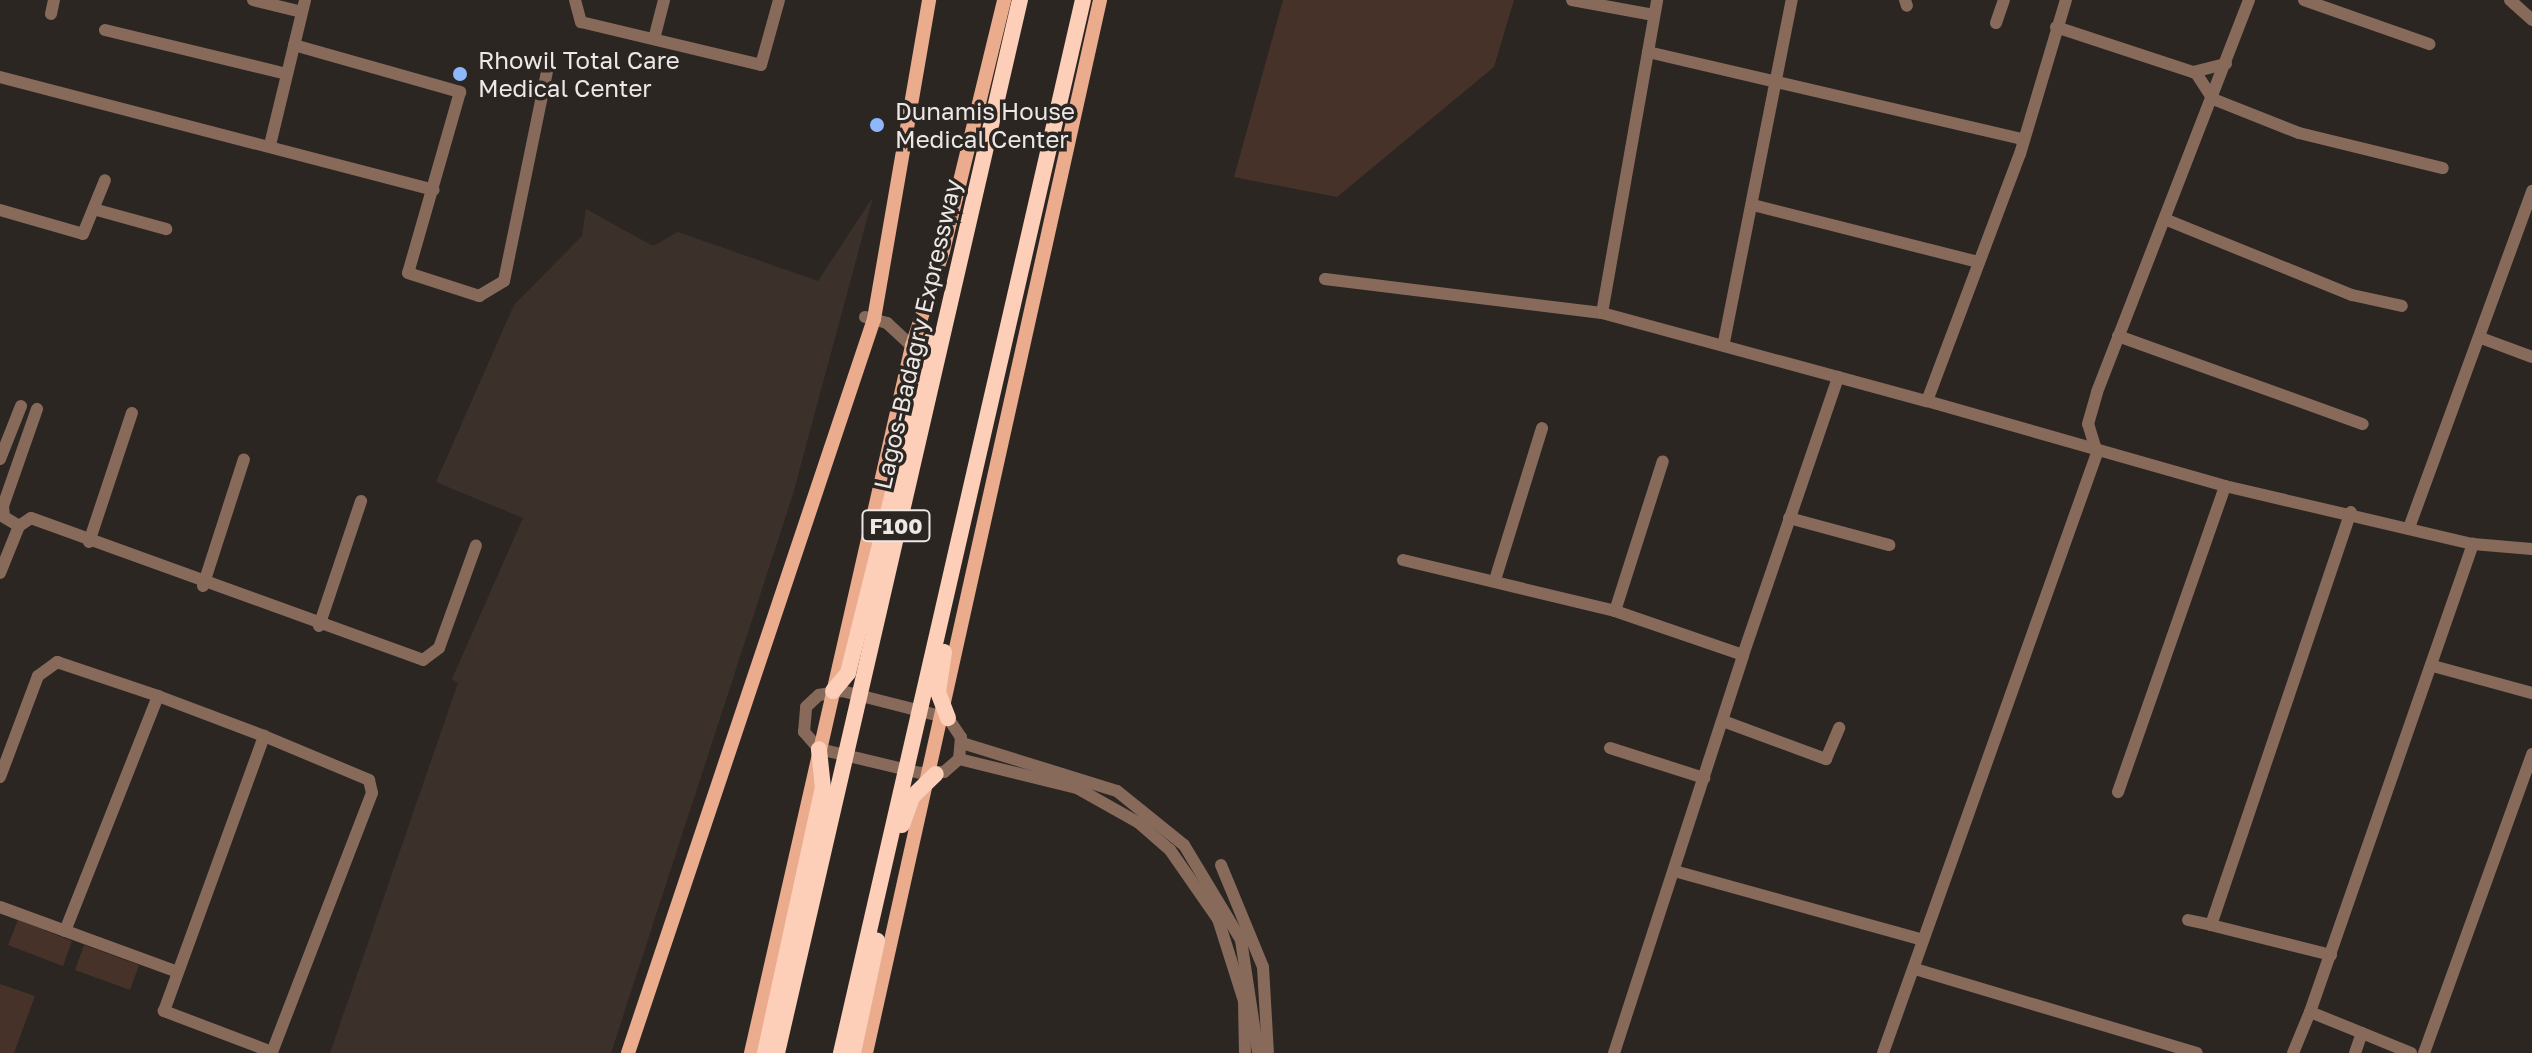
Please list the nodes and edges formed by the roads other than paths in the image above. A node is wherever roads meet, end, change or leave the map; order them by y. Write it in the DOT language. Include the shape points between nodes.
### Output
graph roads {
  1 [pos="54,0"];
  2 [pos="253,0"];
  3 [pos="575,0"];
  4 [pos="664,0"];
  5 [pos="779,0"];
  6 [pos="921,0"];
  7 [pos="929,0"];
  8 [pos="1004,0"];
  9 [pos="1020,0"];
  10 [pos="1083,0"];
  11 [pos="1100,0"];
  12 [pos="1572,0"];
  13 [pos="1657,0"];
  14 [pos="1792,0"];
  15 [pos="2004,0"];
  16 [pos="2066,0"];
  17 [pos="2249,0"];
  18 [pos="2304,0"];
  19 [pos="2510,0"];
  20 [pos="303,6"];
  21 [pos="51,14"];
  22 [pos="1654,15"];
  23 [pos="2532,20"];
  24 [pos="1996,23"];
  25 [pos="2056,27"];
  26 [pos="105,30"];
  27 [pos="654,39"];
  28 [pos="2429,44"];
  29 [pos="294,45"];
  30 [pos="1648,52"];
  31 [pos="2226,64"];
  32 [pos="547,72"];
  33 [pos="2196,73"];
  34 [pos="287,74"];
  35 [pos="0,77"];
  36 [pos="1777,80"];
  37 [pos="2213,99"];
  38 [pos="2023,139"];
  39 [pos="270,145"];
  40 [pos="2443,168"];
  41 [pos="1043,169"];
  42 [pos="979,177"];
  43 [pos="105,180"];
  44 [pos="433,190"];
  45 [pos="2532,191"];
  46 [pos="1753,205"];
  47 [pos="0,210"];
  48 [pos="97,210"];
  49 [pos="2167,220"];
  50 [pos="2526,226"];
  51 [pos="166,229"];
  52 [pos="1979,262"];
  53 [pos="1325,279"];
  54 [pos="2402,306"];
  55 [pos="1602,313"];
  56 [pos="870,318"];
  57 [pos="2118,336"];
  58 [pos="2481,338"];
  59 [pos="1724,342"];
  60 [pos="912,346"];
  61 [pos="2532,357"];
  62 [pos="1838,377"];
  63 [pos="1927,401"];
  64 [pos="21,406"];
  65 [pos="37,409"];
  66 [pos="132,413"];
  67 [pos="2363,424"];
  68 [pos="1542,428"];
  69 [pos="2097,453"];
  70 [pos="0,459"];
  71 [pos="244,459"];
  72 [pos="1663,461"];
  73 [pos="2225,486"];
  74 [pos="361,501"];
  75 [pos="2351,512"];
  76 [pos="1789,518"];
  77 [pos="2410,525"];
  78 [pos="19,526"];
  79 [pos="89,542"];
  80 [pos="2473,544"];
  81 [pos="476,545"];
  82 [pos="1889,545"];
  83 [pos="2532,549"];
  84 [pos="1403,560"];
  85 [pos="0,573"];
  86 [pos="1495,580"];
  87 [pos="203,586"];
  88 [pos="1615,611"];
  89 [pos="319,626"];
  90 [pos="1743,655"];
  91 [pos="2433,666"];
  92 [pos="833,691"];
  93 [pos="2532,693"];
  94 [pos="158,696"];
  95 [pos="948,718"];
  96 [pos="1723,721"];
  97 [pos="1839,728"];
  98 [pos="264,736"];
  99 [pos="962,743"];
  100 [pos="1610,748"];
  101 [pos="819,749"];
  102 [pos="2532,754"];
  103 [pos="959,759"];
  104 [pos="936,774"];
  105 [pos="0,777"];
  106 [pos="1704,778"];
  107 [pos="2118,792"];
  108 [pos="1221,865"];
  109 [pos="1678,872"];
  110 [pos="1207,886"];
  111 [pos="0,907"];
  112 [pos="2188,920"];
  113 [pos="2211,925"];
  114 [pos="65,931"];
  115 [pos="1923,940"];
  116 [pos="2331,955"];
  117 [pos="1915,969"];
  118 [pos="178,972"];
  119 [pos="2310,1012"];
  120 [pos="2362,1033"];
  121 [pos="622,1053"];
  122 [pos="628,1053"];
  123 [pos="751,1053"];
  124 [pos="765,1053"];
  125 [pos="777,1053"];
  126 [pos="841,1053"];
  127 [pos="853,1053"];
  128 [pos="866,1053"];
  129 [pos="1245,1053"];
  130 [pos="1258,1053"];
  131 [pos="1268,1053"];
  132 [pos="1614,1053"];
  133 [pos="1883,1053"];
  134 [pos="2197,1053"];
  135 [pos="2293,1053"];
  136 [pos="2355,1053"];
  137 [pos="2411,1053"];
  138 [pos="2424,1053"];
  1 -- 21 [label="street"];
  2 -- 20 [label="street"];
  3 -- 27 [label="street" via="581,22"];
  4 -- 27 [label="street"];
  5 -- 27 [label="street" via="761,65"];
  6 -- 56 [label="main road"];
  7 -- 56 [label="main road"];
  8 -- 60 [label="main road, Lagos-Badagry Expressway"];
  9 -- 42 [label="highway, Lagos-Badagry Expressway / F100"];
  10 -- 41 [label="highway, F100"];
  11 -- 128 [label="main road"];
  12 -- 22 [label="street"];
  13 -- 22 [label="street"];
  14 -- 36 [label="street"];
  15 -- 24 [label="street"];
  16 -- 25 [label="street"];
  17 -- 31 [label="street"];
  18 -- 28 [label="street"];
  19 -- 23 [label="street"];
  20 -- 29 [label="street"];
  22 -- 30 [label="street"];
  25 -- 33 [label="street"];
  25 -- 38 [label="street"];
  26 -- 34 [label="street"];
  29 -- 34 [label="street"];
  29 -- 44 [label="street" via="460,92"];
  30 -- 36 [label="street"];
  30 -- 55 [label="street"];
  31 -- 33 [label="street"];
  31 -- 37 [label="street"];
  32 -- 44 [label="street" via="504,281 488,296 432,286 408,273"];
  33 -- 37 [label="street"];
  34 -- 39 [label="street"];
  35 -- 39 [label="street"];
  36 -- 38 [label="street"];
  36 -- 46 [label="street"];
  37 -- 40 [label="street" via="2299,133"];
  37 -- 49 [label="street"];
  38 -- 52 [label="street"];
  39 -- 44 [label="street"];
  41 -- 95 [label="highway" via="938,681"];
  41 -- 126 [label="highway, F100"];
  42 -- 92 [label="highway" via="848,673"];
  42 -- 125 [label="highway, Lagos-Badagry Expressway / F100"];
  43 -- 48 [label="street"];
  45 -- 50 [label="street"];
  46 -- 52 [label="street"];
  46 -- 59 [label="street"];
  47 -- 48 [label="street" via="83,234"];
  48 -- 51 [label="street"];
  49 -- 54 [label="street" via="2352,295"];
  49 -- 57 [label="street"];
  50 -- 58 [label="street"];
  52 -- 63 [label="street"];
  53 -- 55 [label="street"];
  55 -- 59 [label="street"];
  56 -- 60 [label="street"];
  56 -- 121 [label="main road"];
  56 -- 122 [label="main road"];
  57 -- 67 [label="street"];
  57 -- 69 [label="street" via="2088,424"];
  58 -- 61 [label="street"];
  58 -- 77 [label="street"];
  59 -- 62 [label="street"];
  60 -- 123 [label="main road, Lagos-Badagry Expressway"];
  62 -- 63 [label="street"];
  62 -- 76 [label="street"];
  63 -- 69 [label="street"];
  64 -- 70 [label="street"];
  65 -- 78 [label="street" via="3,506 4,517"];
  66 -- 79 [label="street"];
  68 -- 86 [label="street"];
  69 -- 73 [label="street"];
  69 -- 115 [label="street"];
  71 -- 87 [label="street"];
  72 -- 88 [label="street"];
  73 -- 75 [label="street"];
  73 -- 107 [label="street"];
  74 -- 89 [label="street"];
  75 -- 77 [label="street"];
  75 -- 113 [label="street"];
  76 -- 82 [label="street"];
  76 -- 90 [label="street"];
  77 -- 80 [label="street"];
  78 -- 79 [label="street" via="31,518"];
  78 -- 85 [label="street"];
  79 -- 87 [label="street"];
  80 -- 83 [label="street"];
  80 -- 91 [label="street"];
  81 -- 89 [label="street" via="432,656 423,660"];
  84 -- 86 [label="street"];
  86 -- 88 [label="street"];
  87 -- 89 [label="street"];
  88 -- 90 [label="street"];
  90 -- 96 [label="street"];
  91 -- 93 [label="street"];
  91 -- 116 [label="street"];
  92 -- 95 [label="street"];
  92 -- 101 [label="street" via="812,699 802,716 806,737"];
  94 -- 98 [label="street"];
  94 -- 105 [label="street" via="46,665"];
  94 -- 114 [label="street"];
  95 -- 99 [label="street"];
  96 -- 97 [label="street" via="1826,759"];
  96 -- 106 [label="street"];
  98 -- 118 [label="street"];
  98 -- 118 [label="street" via="369,780 372,793 278,1046 263,1051 171,1018 164,1011"];
  99 -- 103 [label="street"];
  99 -- 110 [label="street" via="1117,791 1184,845"];
  100 -- 106 [label="street"];
  101 -- 104 [label="street"];
  101 -- 124 [label="highway" via="823,788"];
  102 -- 138 [label="street"];
  103 -- 104 [label="street"];
  103 -- 110 [label="street" via="1109,803"];
  104 -- 127 [label="highway" via="906,808"];
  106 -- 109 [label="street"];
  108 -- 131 [label="street" via="1263,967"];
  109 -- 115 [label="street"];
  109 -- 132 [label="street"];
  110 -- 129 [label="street" via="1233,959"];
  110 -- 130 [label="street" via="1241,940"];
  111 -- 114 [label="street"];
  112 -- 113 [label="street"];
  113 -- 116 [label="street"];
  114 -- 118 [label="street"];
  115 -- 117 [label="street"];
  116 -- 119 [label="street"];
  117 -- 133 [label="street"];
  117 -- 134 [label="street"];
  119 -- 120 [label="street"];
  119 -- 135 [label="street"];
  120 -- 136 [label="street"];
  120 -- 137 [label="street"];
}
